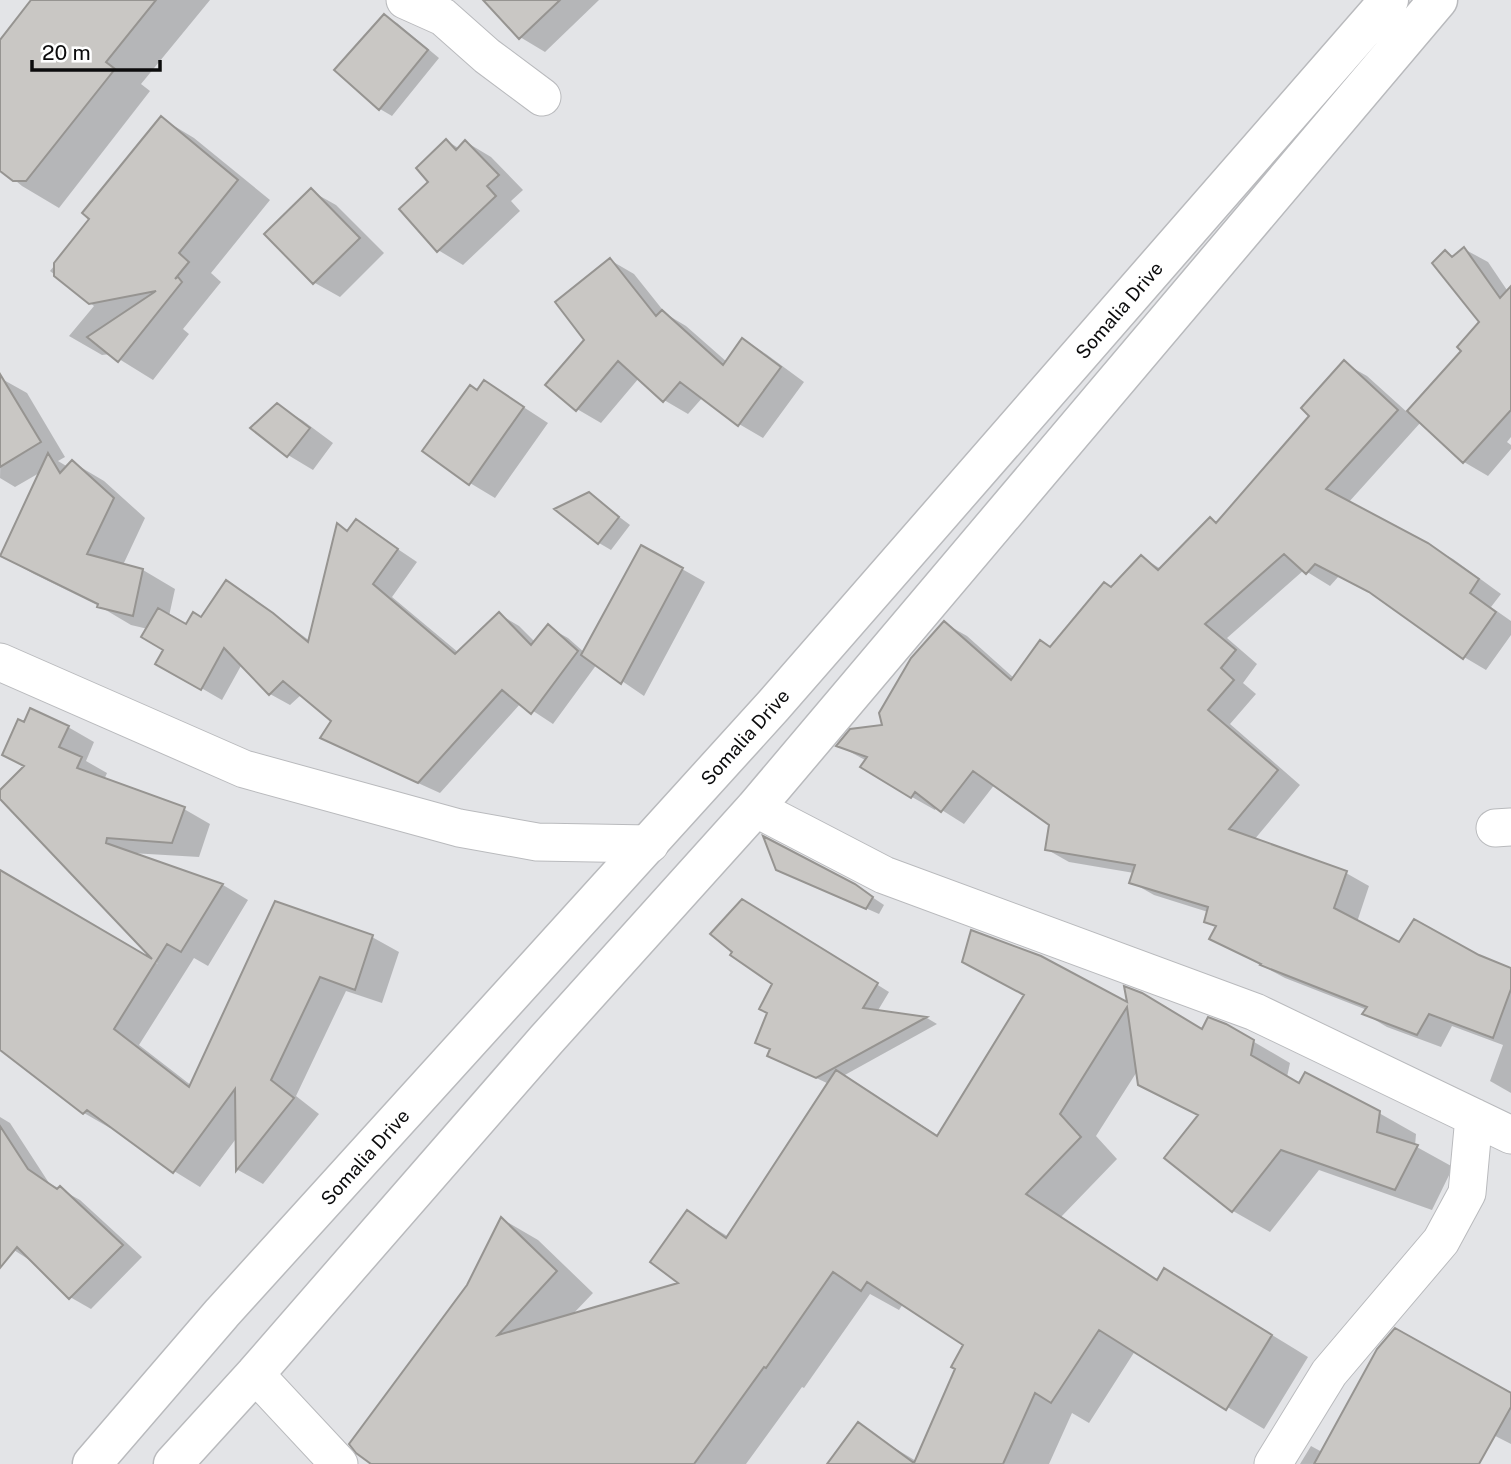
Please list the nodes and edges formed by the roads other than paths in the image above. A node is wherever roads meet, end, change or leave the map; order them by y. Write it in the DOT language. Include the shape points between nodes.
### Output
graph roads {
  1 [pos="405,0"];
  2 [pos="1389,0"];
  3 [pos="1438,0"];
  4 [pos="448,9"];
  5 [pos="542,97"];
  6 [pos="0,662"];
  7 [pos="755,808"];
  8 [pos="650,844"];
  9 [pos="1474,1117"];
  10 [pos="1511,1135"];
  11 [pos="255,1374"];
  12 [pos="92,1464"];
  13 [pos="173,1464"];
  14 [pos="339,1464"];
  15 [pos="1273,1464"];
  1 -- 4 [label="street"];
  2 -- 8 [label="main road, Somalia Drive"];
  3 -- 7 [label="main road"];
  4 -- 5 [label="street" via="487,56"];
  6 -- 8 [label="street" via="244,769 459,828 537,842"];
  7 -- 9 [label="street" via="884,875 1255,1012"];
  7 -- 11 [label="main road"];
  8 -- 12 [label="main road, Somalia Drive" via="222,1313"];
  9 -- 10 [label="street"];
  9 -- 15 [label="street" via="1467,1193 1441,1241 1329,1373"];
  11 -- 13 [label="main road"];
  11 -- 14 [label="street"];
}
